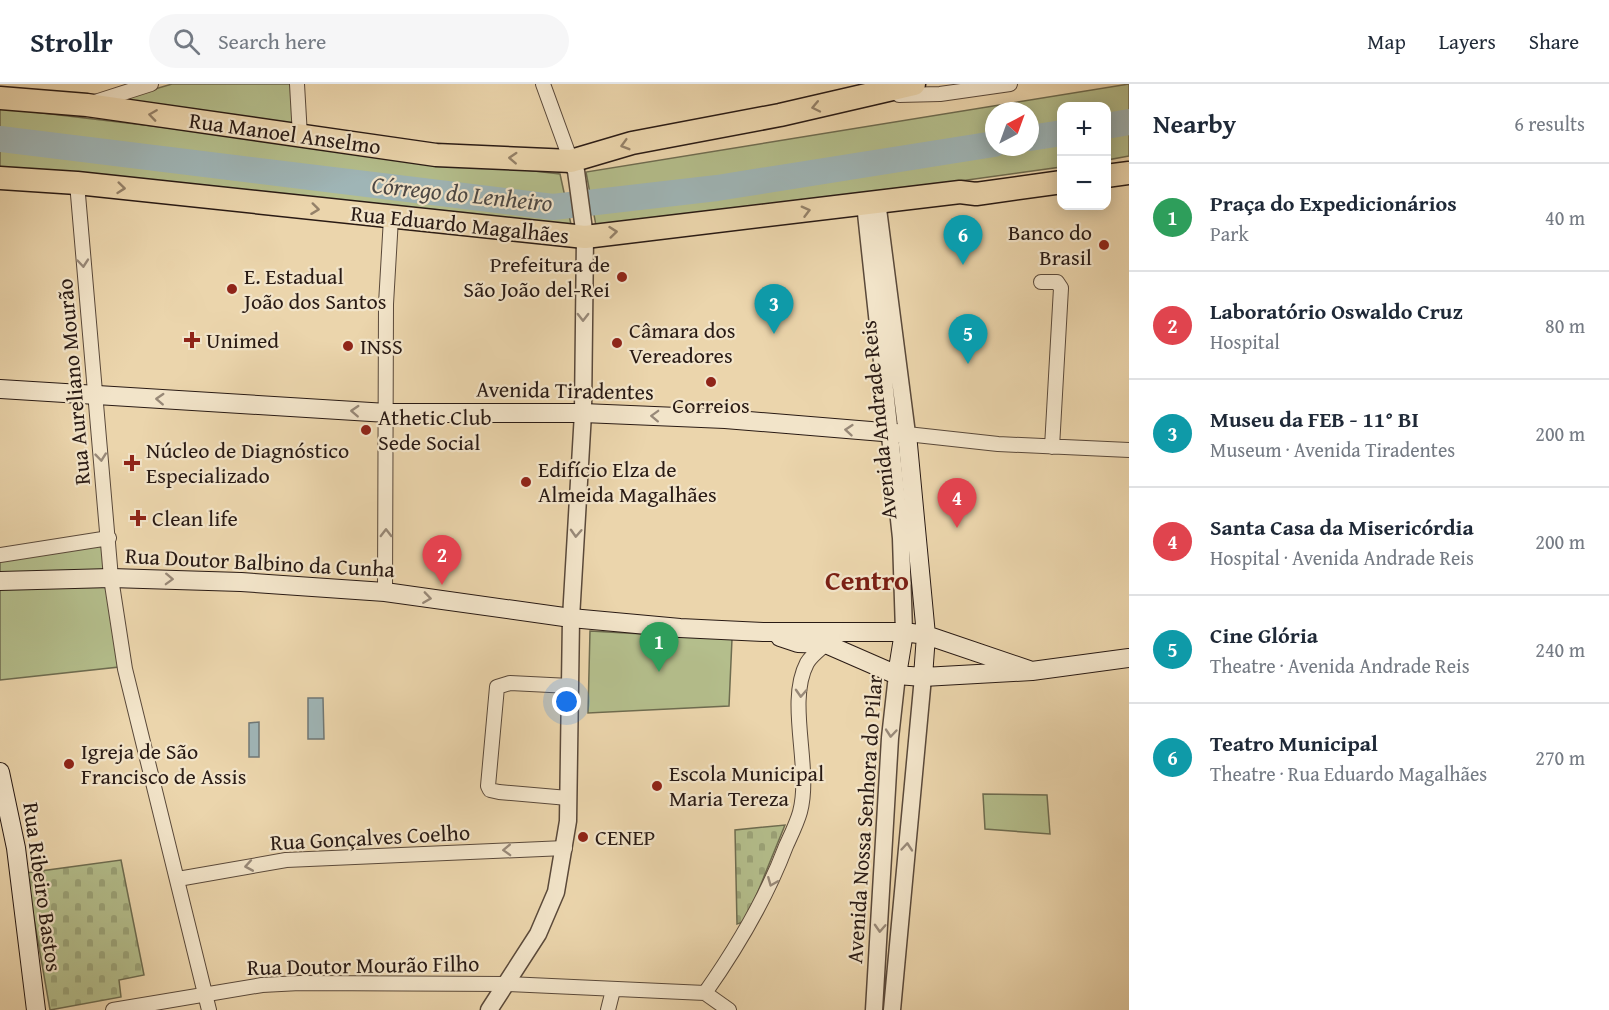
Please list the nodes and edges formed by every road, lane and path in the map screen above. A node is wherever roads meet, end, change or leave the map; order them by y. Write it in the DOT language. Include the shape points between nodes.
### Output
graph roads {
  1 [pos="151,84"];
  2 [pos="297,84"];
  3 [pos="543,84"];
  4 [pos="914,84"];
  5 [pos="1010,84"];
  6 [pos="874,95"];
  7 [pos="0,98"];
  8 [pos="87,105"];
  9 [pos="300,136"];
  10 [pos="573,166"];
  11 [pos="1129,173"];
  12 [pos="1111,175"];
  13 [pos="0,178"];
  14 [pos="77,183"];
  15 [pos="1057,183"];
  16 [pos="871,202"];
  17 [pos="391,218"];
  18 [pos="584,230"];
  19 [pos="1041,282"];
  20 [pos="0,389"];
  21 [pos="94,395"];
  22 [pos="387,412"];
  23 [pos="583,413"];
  24 [pos="899,434"];
  25 [pos="1052,447"];
  26 [pos="1129,450"];
  27 [pos="109,538"];
  28 [pos="0,555"];
  29 [pos="111,578"];
  30 [pos="0,581"];
  31 [pos="385,592"];
  32 [pos="571,618"];
  33 [pos="764,632"];
  34 [pos="904,632"];
  35 [pos="856,633"];
  36 [pos="926,634"];
  37 [pos="826,644"];
  38 [pos="1129,658"];
  39 [pos="1032,671"];
  40 [pos="897,675"];
  41 [pos="923,677"];
  42 [pos="570,687"];
  43 [pos="0,772"];
  44 [pos="568,798"];
  45 [pos="565,848"];
  46 [pos="178,879"];
  47 [pos="507,984"];
  48 [pos="612,990"];
  49 [pos="705,993"];
  50 [pos="205,994"];
  51 [pos="36,1010"];
  52 [pos="114,1010"];
  53 [pos="209,1010"];
  54 [pos="489,1010"];
  55 [pos="608,1010"];
  56 [pos="729,1010"];
  57 [pos="874,1010"];
  58 [pos="892,1010"];
  1 -- 8 [label="street"];
  2 -- 9 [label="street"];
  3 -- 10 [label="street"];
  4 -- 6 [label="highway, Rua Manoel Anselmo"];
  5 -- 6 [label="street" via="940,94"];
  6 -- 10 [label="highway, Rua Manoel Anselmo, one-way" via="632,143"];
  7 -- 8 [label="highway, Rua Manoel Anselmo"];
  9 -- 8 [label="highway, Rua Manoel Anselmo, one-way"];
  10 -- 9 [label="highway, Rua Manoel Anselmo, one-way" via="436,155"];
  10 -- 18 [label="street"];
  11 -- 12 [label="highway"];
  13 -- 14 [label="highway, Rua Eduardo Magalhães"];
  14 -- 17 [label="highway, Rua Eduardo Magalhães, one-way"];
  14 -- 21 [label="street, Rua Aureliano Mourão, one-way"];
  15 -- 16 [label="highway, Rua Eduardo Magalhães"];
  18 -- 16 [label="highway, Rua Eduardo Magalhães, one-way"];
  16 -- 24 [label="street, Avenida Andrade Reis"];
  17 -- 18 [label="highway, Rua Eduardo Magalhães"];
  17 -- 22 [label="street" via="386,304"];
  18 -- 23 [label="street, one-way"];
  19 -- 25 [label="street" via="1057,282 1061,288"];
  20 -- 21 [label="main road, Avenida Tiradentes"];
  22 -- 21 [label="main road, Avenida Tiradentes, one-way"];
  21 -- 27 [label="street, Rua Aureliano Mourão, one-way"];
  22 -- 23 [label="main road, Avenida Tiradentes"];
  31 -- 22 [label="street, one-way"];
  24 -- 23 [label="main road, Avenida Tiradentes, one-way" via="725,419"];
  23 -- 32 [label="street, one-way"];
  24 -- 25 [label="street, Avenida Tiradentes"];
  24 -- 34 [label="street, Avenida Andrade Reis"];
  24 -- 36 [label="main road, Avenida Andrade Reis"];
  25 -- 26 [label="street, Avenida Tiradentes"];
  27 -- 28 [label="street"];
  27 -- 29 [label="street, Rua Aureliano Mourão"];
  29 -- 30 [label="main road, Rua Doutor Balbino da Cunha"];
  29 -- 31 [label="main road, Rua Doutor Balbino da Cunha, one-way"];
  29 -- 46 [label="street, Rua Aureliano Mourão" via="125,669"];
  31 -- 32 [label="main road, Rua Doutor Balbino da Cunha, one-way"];
  32 -- 33 [label="main road, Rua Doutor Balbino da Cunha"];
  32 -- 42 [label="street"];
  33 -- 35 [label="main road"];
  33 -- 37 [label="main road" via="798,643"];
  34 -- 35 [label="main road"];
  34 -- 36 [label="main road"];
  34 -- 40 [label="main road, Avenida Nossa Senhora do Pilar"];
  35 -- 37 [label="main road"];
  36 -- 39 [label="main road"];
  36 -- 41 [label="main road, Avenida Nossa Senhora do Pilar"];
  37 -- 40 [label="main road"];
  37 -- 49 [label="street, one-way" via="808,660 800,686 804,783 800,813 769,890"];
  38 -- 39 [label="main road"];
  39 -- 41 [label="main road"];
  40 -- 41 [label="main road"];
  40 -- 57 [label="street, Avenida Nossa Senhora do Pilar, one-way"];
  58 -- 41 [label="street, Avenida Nossa Senhora do Pilar, one-way"];
  42 -- 44 [label="street"];
  42 -- 44 [label="street" via="510,683 497,687 488,786 499,792"];
  43 -- 51 [label="main road, Rua Ribeiro Bastos" via="16,848"];
  44 -- 45 [label="street"];
  45 -- 46 [label="street, Rua Gonçalves Coelho, one-way" via="286,860"];
  45 -- 47 [label="street" via="556,892 538,934"];
  46 -- 50 [label="street, Rua Aureliano Mourão"];
  47 -- 48 [label="street, Rua Doutor Mourão Filho"];
  47 -- 50 [label="street, Rua Doutor Mourão Filho" via="300,983"];
  47 -- 54 [label="street"];
  48 -- 49 [label="street, Rua Doutor Mourão Filho"];
  48 -- 55 [label="street"];
  49 -- 56 [label="street"];
  50 -- 52 [label="street, Rua Doutor Mourão Filho"];
  50 -- 53 [label="street, Rua Aureliano Mourão"];
}
